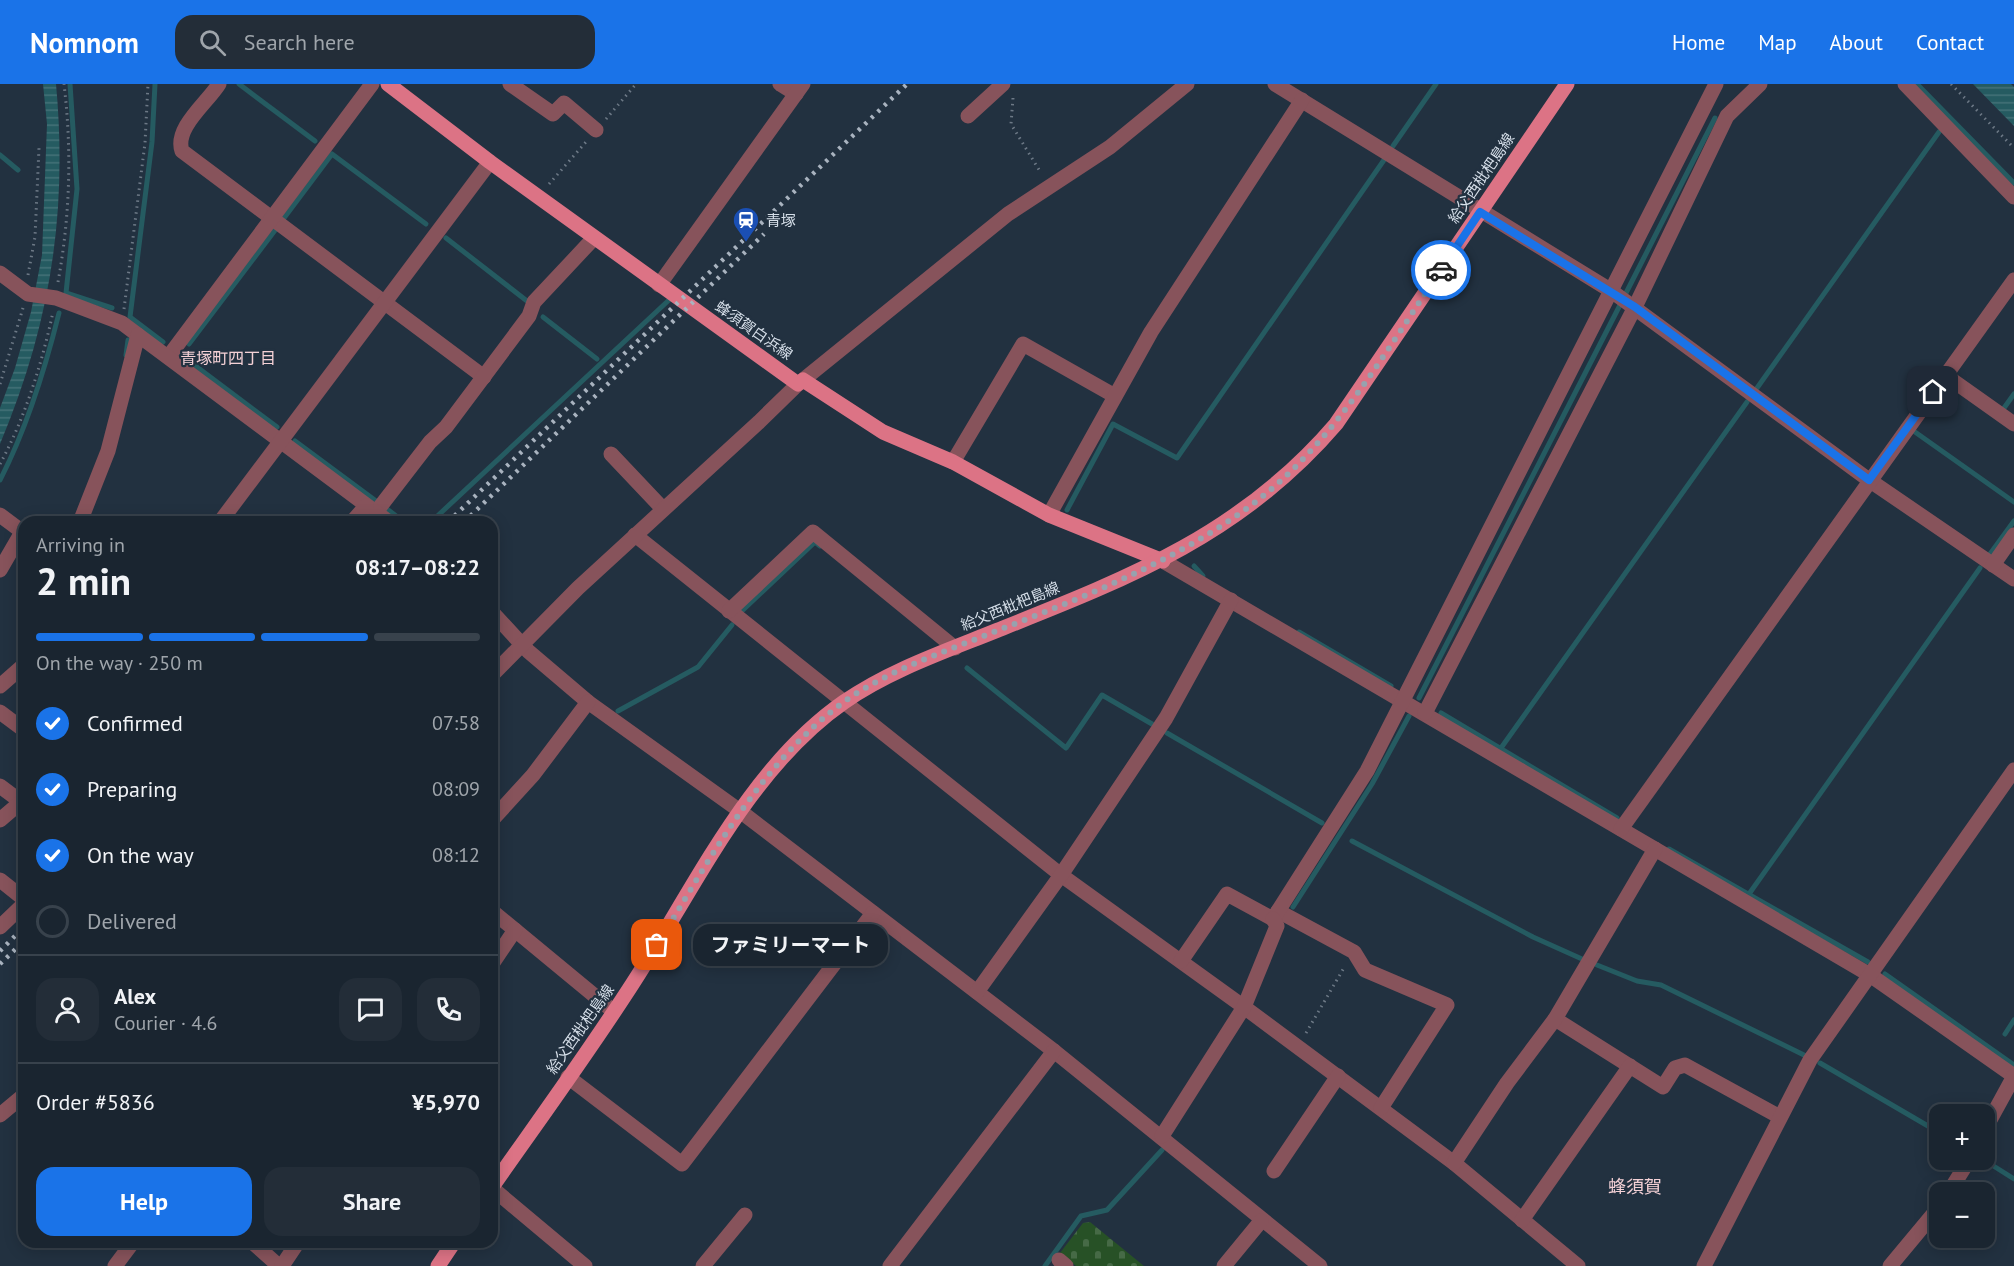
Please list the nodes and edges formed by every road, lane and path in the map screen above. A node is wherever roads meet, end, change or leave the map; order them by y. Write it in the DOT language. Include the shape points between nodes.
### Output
graph roads {
  1 [pos="64,84"];
  2 [pos="148,84"];
  3 [pos="219,84"];
  4 [pos="372,84"];
  5 [pos="388,84"];
  6 [pos="510,84"];
  7 [pos="780,84"];
  8 [pos="1187,84"];
  9 [pos="1275,84"];
  10 [pos="1716,84"];
  11 [pos="1760,84"];
  12 [pos="1905,84"];
  13 [pos="1951,84"];
  14 [pos="1562,86"];
  15 [pos="800,89"];
  16 [pos="1008,90"];
  17 [pos="1302,100"];
  18 [pos="1705,103"];
  19 [pos="1728,116"];
  20 [pos="968,117"];
  21 [pos="596,130"];
  22 [pos="39,148"];
  23 [pos="2014,148"];
  24 [pos="490,162"];
  25 [pos="1049,185"];
  26 [pos="2014,197"];
  27 [pos="1480,212"];
  28 [pos="272,218"];
  29 [pos="594,238"];
  30 [pos="1,277"];
  31 [pos="2014,280"];
  32 [pos="659,285"];
  33 [pos="1610,290"];
  34 [pos="27,293"];
  35 [pos="54,298"];
  36 [pos="384,304"];
  37 [pos="1635,307"];
  38 [pos="122,323"];
  39 [pos="138,335"];
  40 [pos="169,356"];
  41 [pos="1945,375"];
  42 [pos="484,377"];
  43 [pos="801,382"];
  44 [pos="0,384"];
  45 [pos="1115,396"];
  46 [pos="2014,424"];
  47 [pos="280,442"];
  48 [pos="611,454"];
  49 [pos="953,462"];
  50 [pos="0,465"];
  51 [pos="1869,480"];
  52 [pos="371,509"];
  53 [pos="663,509"];
  54 [pos="0,515"];
  55 [pos="1049,515"];
  56 [pos="82,516"];
  57 [pos="224,516"];
  58 [pos="361,516"];
  59 [pos="381,516"];
  60 [pos="18,529"];
  61 [pos="635,535"];
  62 [pos="2014,535"];
  63 [pos="18,541"];
  64 [pos="1163,561"];
  65 [pos="1992,565"];
  66 [pos="0,570"];
  67 [pos="2014,579"];
  68 [pos="1230,600"];
  69 [pos="729,611"];
  70 [pos="498,619"];
  71 [pos="523,646"];
  72 [pos="955,648"];
  73 [pos="498,669"];
  74 [pos="18,670"];
  75 [pos="0,686"];
  76 [pos="1403,700"];
  77 [pos="588,702"];
  78 [pos="844,702"];
  79 [pos="0,712"];
  80 [pos="1425,713"];
  81 [pos="18,726"];
  82 [pos="2014,770"];
  83 [pos="0,786"];
  84 [pos="18,799"];
  85 [pos="18,807"];
  86 [pos="740,811"];
  87 [pos="498,813"];
  88 [pos="0,820"];
  89 [pos="1621,829"];
  90 [pos="1655,849"];
  91 [pos="1061,876"];
  92 [pos="0,880"];
  93 [pos="18,894"];
  94 [pos="18,910"];
  95 [pos="873,913"];
  96 [pos="1275,915"];
  97 [pos="498,916"];
  98 [pos="0,927"];
  99 [pos="515,930"];
  100 [pos="1354,952"];
  101 [pos="498,955"];
  102 [pos="1181,961"];
  103 [pos="1870,975"];
  104 [pos="977,993"];
  105 [pos="1244,1007"];
  106 [pos="614,1011"];
  107 [pos="1556,1019"];
  108 [pos="1298,1046"];
  109 [pos="1054,1052"];
  110 [pos="1630,1066"];
  111 [pos="2014,1076"];
  112 [pos="568,1077"];
  113 [pos="1338,1077"];
  114 [pos="18,1100"];
  115 [pos="1381,1108"];
  116 [pos="1995,1111"];
  117 [pos="0,1115"];
  118 [pos="1780,1117"];
  119 [pos="1162,1136"];
  120 [pos="1454,1163"];
  121 [pos="1274,1171"];
  122 [pos="498,1177"];
  123 [pos="498,1191"];
  124 [pos="745,1215"];
  125 [pos="1929,1219"];
  126 [pos="1522,1220"];
  127 [pos="1261,1221"];
  128 [pos="128,1248"];
  129 [pos="259,1248"];
  130 [pos="294,1248"];
  131 [pos="450,1248"];
  132 [pos="115,1266"];
  133 [pos="280,1266"];
  134 [pos="438,1266"];
  135 [pos="585,1266"];
  136 [pos="703,1266"];
  137 [pos="890,1266"];
  138 [pos="1224,1266"];
  139 [pos="1320,1266"];
  140 [pos="1578,1266"];
  141 [pos="1704,1266"];
  142 [pos="1890,1266"];
  1 -- 35 [label="path" via="70,192"];
  2 -- 38 [label="path" via="145,143"];
  3 -- 28 [label="street" via="181,133 179,144 182,151"];
  4 -- 28 [label="street"];
  5 -- 24 [label="main road, 蜂須賀白浜線"];
  6 -- 21 [label="street" via="553,114 564,102"];
  7 -- 15 [label="street"];
  8 -- 25 [label="street" via="1110,147"];
  9 -- 17 [label="street"];
  10 -- 18 [label="street"];
  11 -- 19 [label="street"];
  12 -- 26 [label="street"];
  13 -- 23 [label="path"];
  14 -- 27 [label="main road, 給父西枇杷島線"];
  15 -- 32 [label="street"];
  16 -- 20 [label="street"];
  16 -- 25 [label="path" via="1011,124"];
  17 -- 27 [label="street"];
  17 -- 45 [label="street" via="1151,332"];
  18 -- 19 [label="street"];
  18 -- 33 [label="street"];
  19 -- 37 [label="street"];
  22 -- 34 [label="path" via="35,237"];
  24 -- 29 [label="main road, 蜂須賀白浜線"];
  24 -- 36 [label="street"];
  25 -- 43 [label="street" via="943,264"];
  27 -- 33 [label="street"];
  27 -- 64 [label="main road, 給父西枇杷島線" via="1336,424 1310,454 1246,509"];
  28 -- 36 [label="street"];
  28 -- 40 [label="street"];
  29 -- 32 [label="main road, 蜂須賀白浜線"];
  29 -- 42 [label="street" via="534,302 530,316"];
  30 -- 34 [label="street"];
  31 -- 41 [label="street"];
  32 -- 43 [label="main road, 蜂須賀白浜線"];
  33 -- 37 [label="street"];
  33 -- 76 [label="street"];
  34 -- 35 [label="street"];
  34 -- 44 [label="path"];
  35 -- 38 [label="street"];
  35 -- 50 [label="path" via="46,345"];
  36 -- 42 [label="street"];
  36 -- 47 [label="street"];
  37 -- 51 [label="street"];
  37 -- 80 [label="street"];
  38 -- 39 [label="street"];
  39 -- 40 [label="street"];
  39 -- 56 [label="street" via="108,451"];
  40 -- 47 [label="street"];
  41 -- 46 [label="street"];
  41 -- 51 [label="street"];
  42 -- 52 [label="street"];
  43 -- 49 [label="main road, 蜂須賀白浜線" via="883,432"];
  43 -- 53 [label="street"];
  45 -- 49 [label="street" via="1023,344"];
  45 -- 55 [label="street"];
  47 -- 52 [label="street"];
  47 -- 57 [label="street"];
  48 -- 53 [label="street"];
  49 -- 55 [label="main road, 蜂須賀白浜線"];
  51 -- 65 [label="street"];
  51 -- 89 [label="street"];
  52 -- 58 [label="street"];
  52 -- 59 [label="street"];
  53 -- 61 [label="street"];
  54 -- 60 [label="street"];
  55 -- 64 [label="main road, 蜂須賀白浜線"];
  61 -- 69 [label="street"];
  61 -- 71 [label="street"];
  62 -- 65 [label="street"];
  63 -- 66 [label="street"];
  64 -- 68 [label="street"];
  64 -- 72 [label="main road, 給父西枇杷島線"];
  65 -- 67 [label="street"];
  68 -- 76 [label="street"];
  68 -- 91 [label="street" via="1166,718"];
  69 -- 72 [label="street" via="813,532"];
  69 -- 78 [label="street"];
  70 -- 71 [label="street"];
  71 -- 73 [label="street"];
  71 -- 77 [label="street"];
  72 -- 78 [label="main road, 給父西枇杷島線" via="897,671"];
  74 -- 75 [label="street"];
  76 -- 80 [label="street"];
  76 -- 96 [label="street" via="1367,771"];
  77 -- 86 [label="street"];
  77 -- 87 [label="street" via="533,775"];
  78 -- 86 [label="main road, 給父西枇杷島線" via="779,760"];
  78 -- 91 [label="street"];
  79 -- 81 [label="street"];
  80 -- 89 [label="street"];
  82 -- 103 [label="street"];
  83 -- 84 [label="street"];
  85 -- 88 [label="street"];
  86 -- 95 [label="street"];
  86 -- 106 [label="main road, 給父西枇杷島線"];
  89 -- 90 [label="street"];
  90 -- 103 [label="street"];
  90 -- 107 [label="street"];
  91 -- 102 [label="street"];
  91 -- 104 [label="street"];
  92 -- 93 [label="street"];
  94 -- 98 [label="street"];
  95 -- 104 [label="street"];
  95 -- 112 [label="street" via="682,1164"];
  96 -- 100 [label="street"];
  96 -- 102 [label="street" via="1227,894"];
  96 -- 105 [label="street" via="1276,926"];
  97 -- 99 [label="street"];
  99 -- 101 [label="street"];
  99 -- 106 [label="street"];
  100 -- 108 [label="path"];
  100 -- 115 [label="street" via="1365,970 1447,1005"];
  102 -- 105 [label="street"];
  103 -- 111 [label="street"];
  103 -- 118 [label="street" via="1810,1060"];
  104 -- 109 [label="street"];
  105 -- 108 [label="street"];
  105 -- 119 [label="street"];
  106 -- 112 [label="main road, 給父西枇杷島線"];
  107 -- 110 [label="street"];
  107 -- 120 [label="street"];
  108 -- 113 [label="street"];
  109 -- 119 [label="street"];
  109 -- 137 [label="street"];
  110 -- 118 [label="street" via="1663,1087 1675,1068 1684,1065"];
  110 -- 126 [label="street"];
  111 -- 116 [label="street"];
  112 -- 122 [label="main road, 給父西枇杷島線"];
  113 -- 115 [label="street"];
  113 -- 121 [label="street"];
  114 -- 117 [label="street"];
  115 -- 120 [label="street"];
  118 -- 141 [label="street"];
  119 -- 127 [label="street"];
  120 -- 126 [label="street"];
  123 -- 135 [label="street"];
  124 -- 136 [label="street"];
  125 -- 142 [label="street"];
  126 -- 140 [label="street"];
  127 -- 138 [label="street"];
  127 -- 139 [label="street"];
  128 -- 132 [label="street"];
  129 -- 133 [label="street"];
  130 -- 133 [label="street"];
  131 -- 134 [label="main road"];
}
